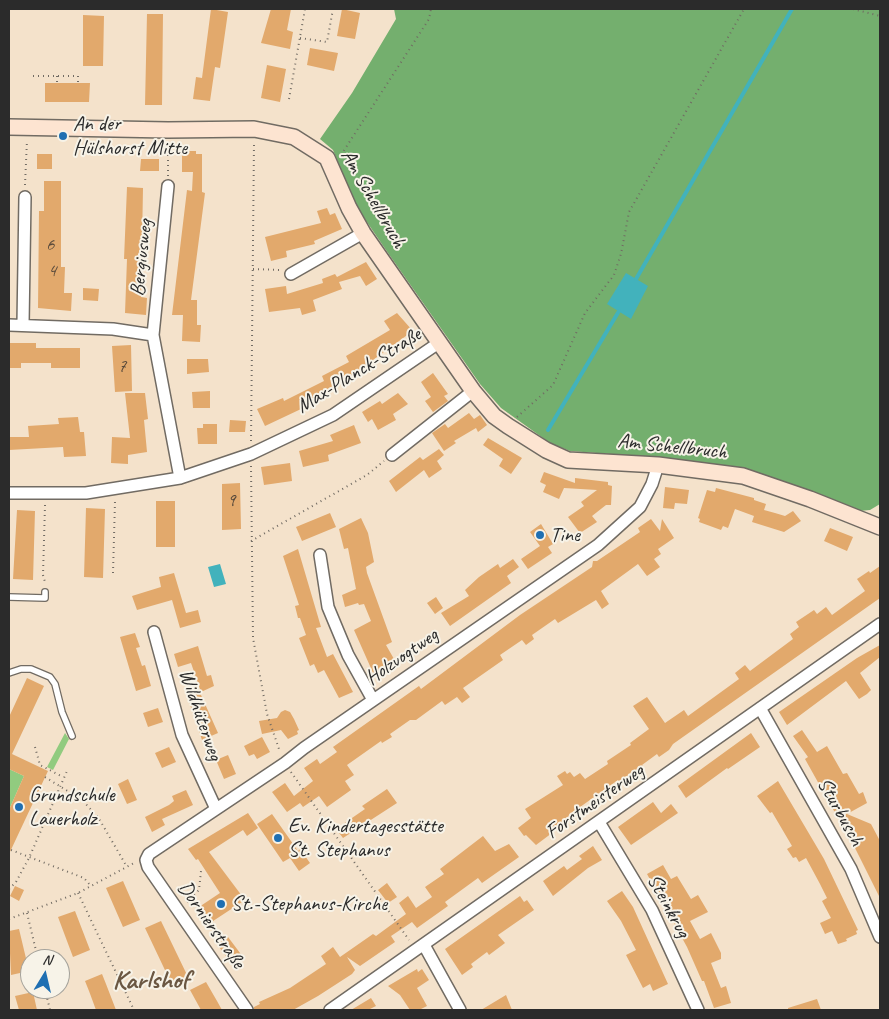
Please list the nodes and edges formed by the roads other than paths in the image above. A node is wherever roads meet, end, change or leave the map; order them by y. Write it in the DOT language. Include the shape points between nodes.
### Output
graph roads {
  1 [pos="9,127"];
  2 [pos="168,186"];
  3 [pos="24,197"];
  4 [pos="363,233"];
  5 [pos="294,272"];
  6 [pos="23,324"];
  7 [pos="9,325"];
  8 [pos="153,335"];
  9 [pos="440,342"];
  10 [pos="473,391"];
  11 [pos="392,455"];
  12 [pos="658,465"];
  13 [pos="180,478"];
  14 [pos="9,493"];
  15 [pos="880,527"];
  16 [pos="320,554"];
  17 [pos="45,592"];
  18 [pos="9,597"];
  19 [pos="880,624"];
  20 [pos="154,632"];
  21 [pos="9,673"];
  22 [pos="373,700"];
  23 [pos="760,708"];
  24 [pos="72,736"];
  25 [pos="216,809"];
  26 [pos="599,822"];
  27 [pos="146,860"];
  28 [pos="880,937"];
  29 [pos="420,947"];
  30 [pos="247,1010"];
  31 [pos="330,1010"];
  32 [pos="460,1010"];
  33 [pos="698,1010"];
  1 -- 4 [label="street, Am Schellbruch" via="254,129 294,137 327,158"];
  2 -- 8 [label="street, Bergiusweg"];
  3 -- 6 [label="street"];
  4 -- 5 [label="street"];
  4 -- 9 [label="street, Am Schellbruch"];
  6 -- 7 [label="street"];
  6 -- 8 [label="street" via="113,329"];
  8 -- 13 [label="street, Bergiusweg"];
  9 -- 10 [label="street, Am Schellbruch"];
  9 -- 13 [label="street, Max-Planck-Straße" via="333,415 251,454"];
  10 -- 11 [label="street"];
  10 -- 12 [label="street, Am Schellbruch" via="494,416 546,450 568,460"];
  12 -- 15 [label="street, Am Schellbruch" via="743,476"];
  12 -- 22 [label="street, Holzvogtweg" via="640,507 598,545"];
  13 -- 14 [label="street, Max-Planck-Straße" via="86,493"];
  16 -- 22 [label="street" via="328,607 348,655"];
  17 -- 18 [label="lane" via="45,598"];
  19 -- 23 [label="street, Forstmeisterweg"];
  20 -- 25 [label="street, Wildhüterweg" via="182,734"];
  21 -- 24 [label="lane" via="21,668 50,677"];
  22 -- 25 [label="street, Holzvogtweg"];
  23 -- 26 [label="street, Forstmeisterweg"];
  23 -- 28 [label="street, Sturbusch" via="851,869"];
  25 -- 27 [label="street, Holzvogtweg" via="149,854"];
  26 -- 29 [label="street, Forstmeisterweg"];
  26 -- 33 [label="street, Steinkrug" via="652,910"];
  27 -- 30 [label="street, Dornierstraße"];
  29 -- 31 [label="street, Forstmeisterweg"];
  29 -- 32 [label="street"];
}
